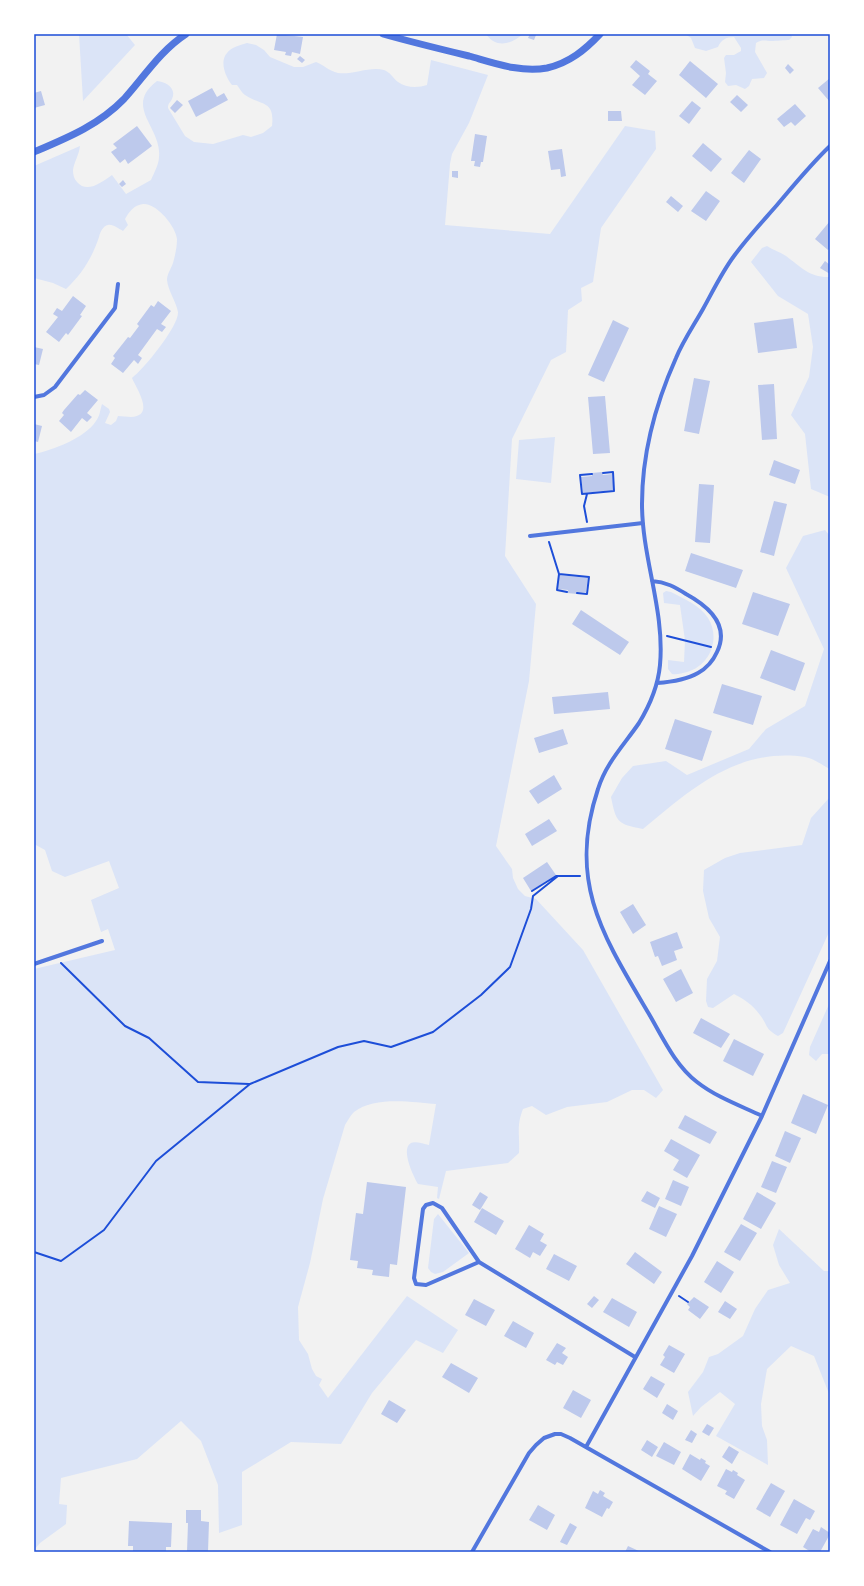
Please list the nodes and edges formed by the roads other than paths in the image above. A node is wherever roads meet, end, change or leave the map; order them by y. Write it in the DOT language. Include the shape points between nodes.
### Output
graph roads {
  1 [pos="186,34"];
  2 [pos="383,34"];
  3 [pos="600,34"];
  4 [pos="830,146"];
  5 [pos="34,152"];
  6 [pos="118,284"];
  7 [pos="34,397"];
  8 [pos="643,523"];
  9 [pos="530,536"];
  10 [pos="652,581"];
  11 [pos="657,683"];
  12 [pos="102,941"];
  13 [pos="830,961"];
  14 [pos="34,964"];
  15 [pos="762,1116"];
  16 [pos="478,1262"];
  17 [pos="635,1357"];
  18 [pos="586,1447"];
  19 [pos="472,1552"];
  20 [pos="770,1552"];
  1 -- 5 [label="street" via="162,54 124,99 102,118"];
  2 -- 3 [label="street" via="527,69 546,68 567,61 585,49"];
  4 -- 8 [label="street" via="734,255 677,356 656,410 644,457"];
  6 -- 7 [label="street" via="115,308 55,387 44,395"];
  8 -- 9 [label="street"];
  8 -- 10 [label="street"];
  10 -- 11 [label="street" via="660,634 660,667"];
  10 -- 11 [label="street" via="675,587 703,604 720,627 721,634 718,649 711,662 699,672 675,681"];
  11 -- 15 [label="street" via="644,714 611,760 598,787 586,850 592,903 625,973 681,1066 699,1084"];
  12 -- 14 [label="street"];
  13 -- 15 [label="street"];
  15 -- 17 [label="street" via="692,1256"];
  16 -- 16 [label="street" via="442,1208 433,1203 426,1205 423,1209 414,1278 416,1284 426,1285"];
  16 -- 17 [label="street"];
  17 -- 18 [label="street"];
  18 -- 19 [label="street" via="561,1434 550,1435 536,1445"];
  18 -- 20 [label="street"];
}
